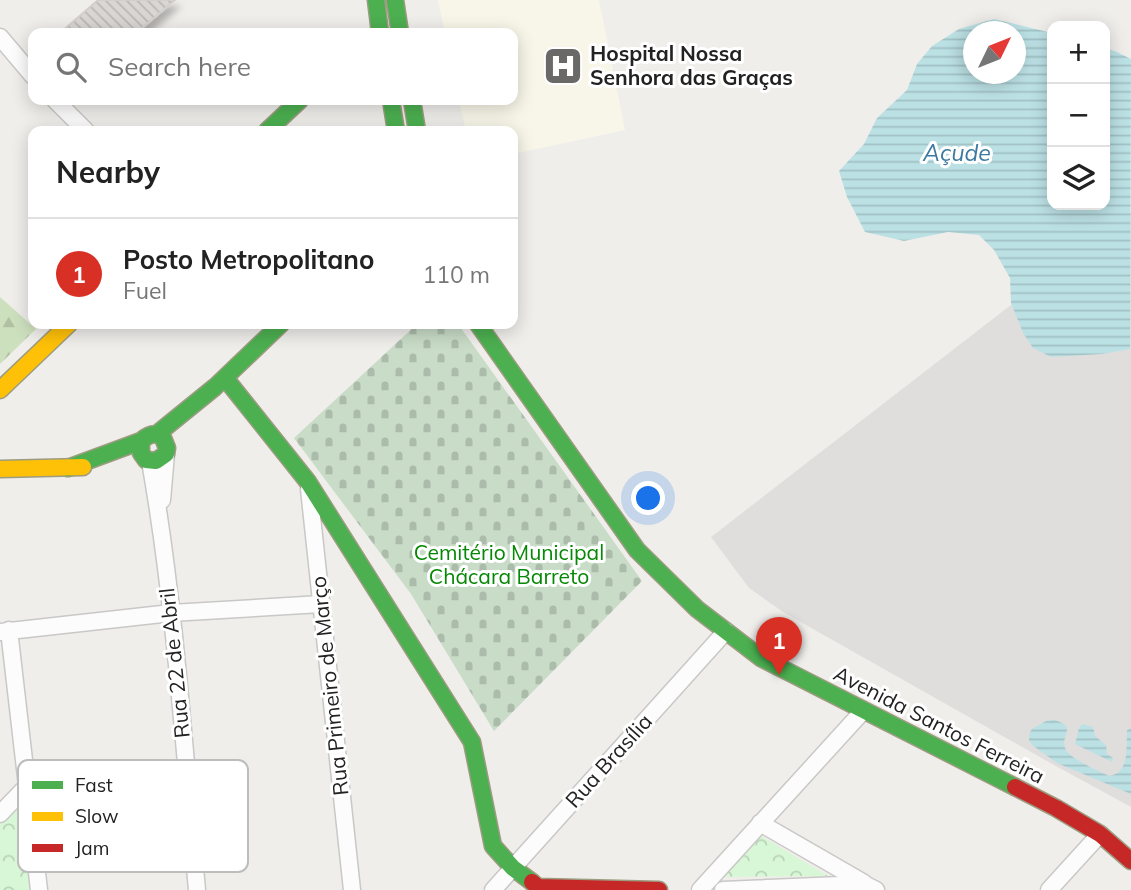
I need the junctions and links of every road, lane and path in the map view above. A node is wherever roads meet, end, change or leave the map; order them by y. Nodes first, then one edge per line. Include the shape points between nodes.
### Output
1 (376, 0) edge
2 (395, 0) edge
3 (376, 28) edge
4 (399, 28) edge
5 (0, 37) edge
6 (28, 70) edge
7 (60, 105) edge
8 (295, 105) edge
9 (392, 105) edge
10 (413, 105) edge
11 (81, 126) edge
12 (272, 126) edge
13 (395, 126) edge
14 (416, 126) edge
15 (64, 329) edge
16 (276, 329) edge
17 (484, 329) edge
18 (220, 382) junction
19 (0, 390) edge
20 (141, 441) junction
21 (163, 443) junction
22 (147, 460) junction
23 (68, 468) junction
24 (0, 469) edge
25 (308, 482) junction
26 (160, 520) junction
27 (321, 604) junction
28 (171, 613) junction
29 (4, 631) edge
30 (726, 631) junction
31 (863, 711) junction
32 (22, 760) edge
33 (185, 760) edge
34 (18, 795) edge
35 (0, 814) edge
36 (760, 823) junction
37 (1100, 834) junction
38 (1131, 862) edge
39 (513, 868) junction
40 (37, 872) edge
41 (195, 872) edge
42 (870, 887) edge
43 (39, 890) edge
44 (197, 890) edge
45 (352, 890) edge
46 (493, 890) edge
47 (659, 890) edge
48 (700, 890) edge
49 (723, 890) edge
50 (1049, 890) edge

1 - 3 street
2 - 4 street
5 - 6 street
7 - 11 street
8 - 12 street
9 - 13 street
10 - 14 street
15 - 19 street
16 - 18 street
17 - 30 street, Avenida Santos Ferreira via 637,550 697,610
18 - 21 street
18 - 25 street
20 - 21 street via 148,435
20 - 22 street via 139,449
20 - 23 street
21 - 22 street via 159,461
21 - 26 street, Rua 22 de Abril
22 - 23 street
22 - 26 street, Rua 22 de Abril
23 - 24 street
25 - 27 street, Rua Primeiro de Março
25 - 39 street via 472,741 493,846
26 - 28 street, Rua 22 de Abril
27 - 28 street
27 - 45 street, Rua Primeiro de Março
28 - 29 street
28 - 33 street, Rua 22 de Abril
29 - 32 street
30 - 31 street, Avenida Santos Ferreira via 761,658
30 - 39 street, Rua Brasília
31 - 36 street
31 - 37 street, Avenida Santos Ferreira
34 - 35 street
36 - 42 street
36 - 48 street
37 - 38 street, Avenida Santos Ferreira
37 - 50 street
39 - 46 street, Rua Brasília
39 - 47 street via 538,887
40 - 43 street
41 - 44 street, Rua 22 de Abril
42 - 49 street

